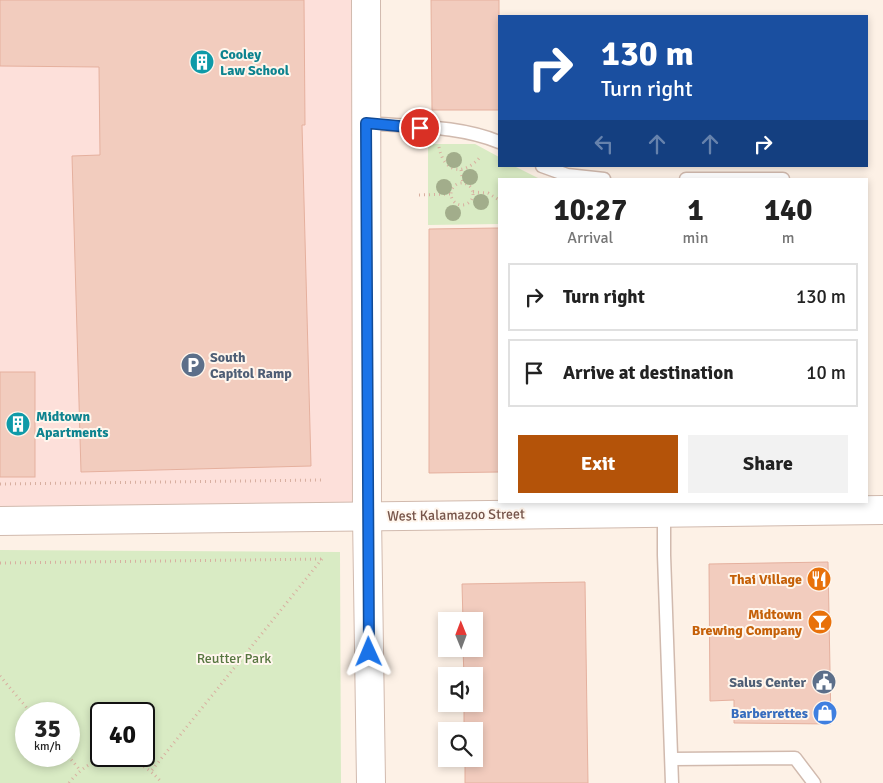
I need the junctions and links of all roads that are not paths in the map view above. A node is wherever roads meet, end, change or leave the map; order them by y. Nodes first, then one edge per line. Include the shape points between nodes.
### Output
1 (366, 0) edge
2 (366, 123) junction
3 (498, 142) edge
4 (545, 167) edge
5 (595, 178) edge
6 (883, 510) edge
7 (664, 513) junction
8 (367, 516) junction
9 (0, 521) edge
10 (672, 759) junction
11 (371, 783) edge
12 (672, 783) edge
13 (814, 783) edge

1 - 2 street
2 - 3 lane via 456,131
2 - 8 street
4 - 5 lane via 567,175
6 - 7 street, West Kalamazoo Street
7 - 8 street, West Kalamazoo Street
7 - 10 lane
8 - 9 street, West Kalamazoo Street
8 - 11 street
10 - 12 lane
10 - 13 lane via 795,758

